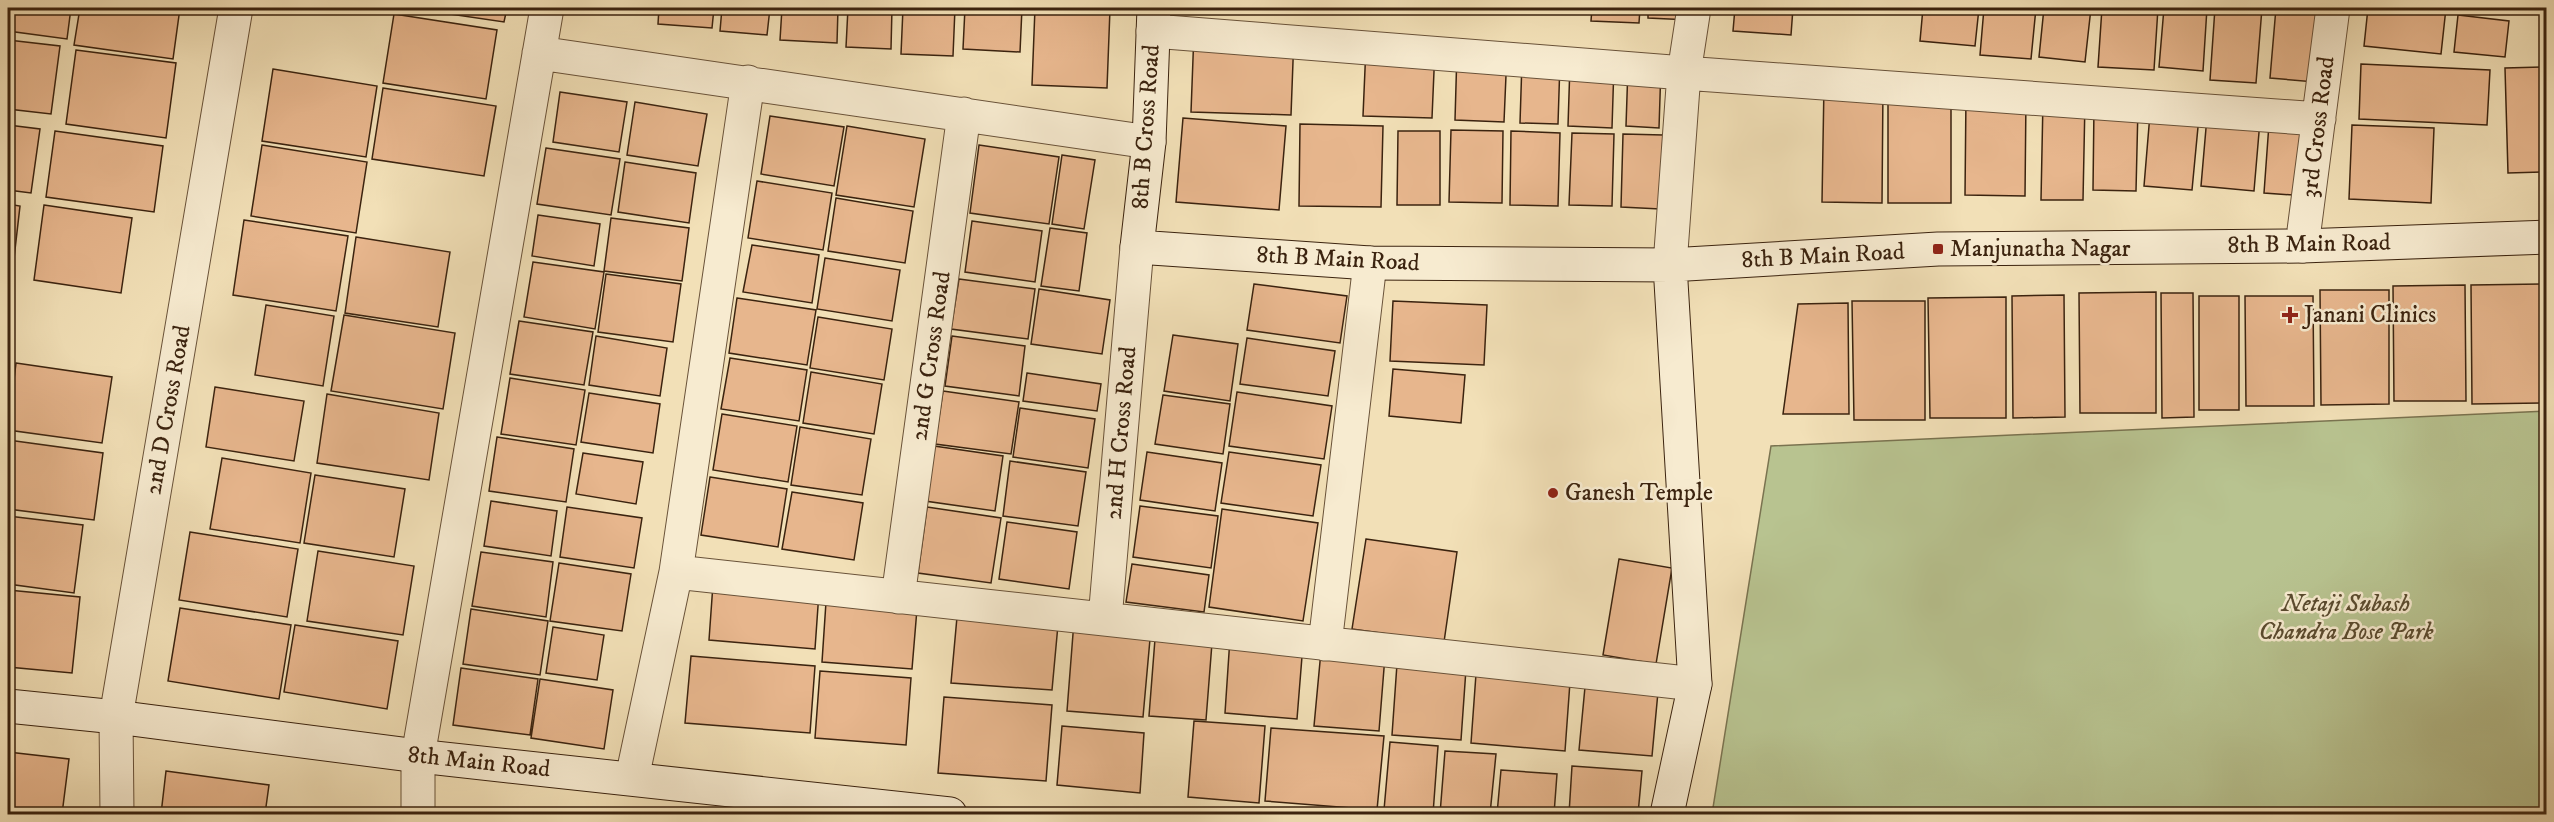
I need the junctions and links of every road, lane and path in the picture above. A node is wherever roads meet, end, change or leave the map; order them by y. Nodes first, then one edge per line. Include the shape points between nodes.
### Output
1 (236, 8) edge
2 (547, 8) edge
3 (1694, 8) edge
4 (2333, 8) edge
5 (1154, 19) edge
6 (539, 53) junction
7 (1684, 73) junction
8 (748, 82) junction
9 (964, 114) junction
10 (2319, 119) junction
11 (1149, 142) junction
12 (2547, 237) edge
13 (2302, 246) junction
14 (1137, 247) junction
15 (1370, 263) junction
16 (1670, 265) junction
17 (676, 572) junction
18 (898, 597) junction
19 (1105, 619) junction
20 (1325, 644) junction
21 (1695, 684) junction
22 (8, 706) edge
23 (116, 717) junction
24 (418, 756) junction
25 (632, 778) junction
26 (117, 814) edge
27 (418, 814) edge
28 (950, 814) edge
29 (1667, 814) edge

1 - 23 street, 2nd D Cross Road
2 - 6 street
3 - 7 street
4 - 10 street, 3rd Cross Road
5 - 7 street
5 - 11 street, 8th B Cross Road
6 - 8 street
6 - 24 street
7 - 10 street
7 - 16 street
8 - 9 street
8 - 17 street
9 - 11 street
9 - 18 street, 2nd G Cross Road
10 - 13 street, 3rd Cross Road
11 - 14 street, 8th B Cross Road
12 - 13 street, 8th B Main Road
13 - 16 street, 8th B Main Road via 1938,249
14 - 15 street, 8th B Main Road
14 - 19 street, 2nd H Cross Road
15 - 16 street, 8th B Main Road
15 - 20 street
16 - 21 street
17 - 18 street
17 - 25 street
18 - 19 street
19 - 20 street
20 - 21 street
21 - 29 street
22 - 23 street, 8th Main Road
23 - 24 street, 8th Main Road
23 - 26 street, 2nd D Cross Road
24 - 25 street, 8th Main Road
24 - 27 street
25 - 28 street, 8th Main Road

